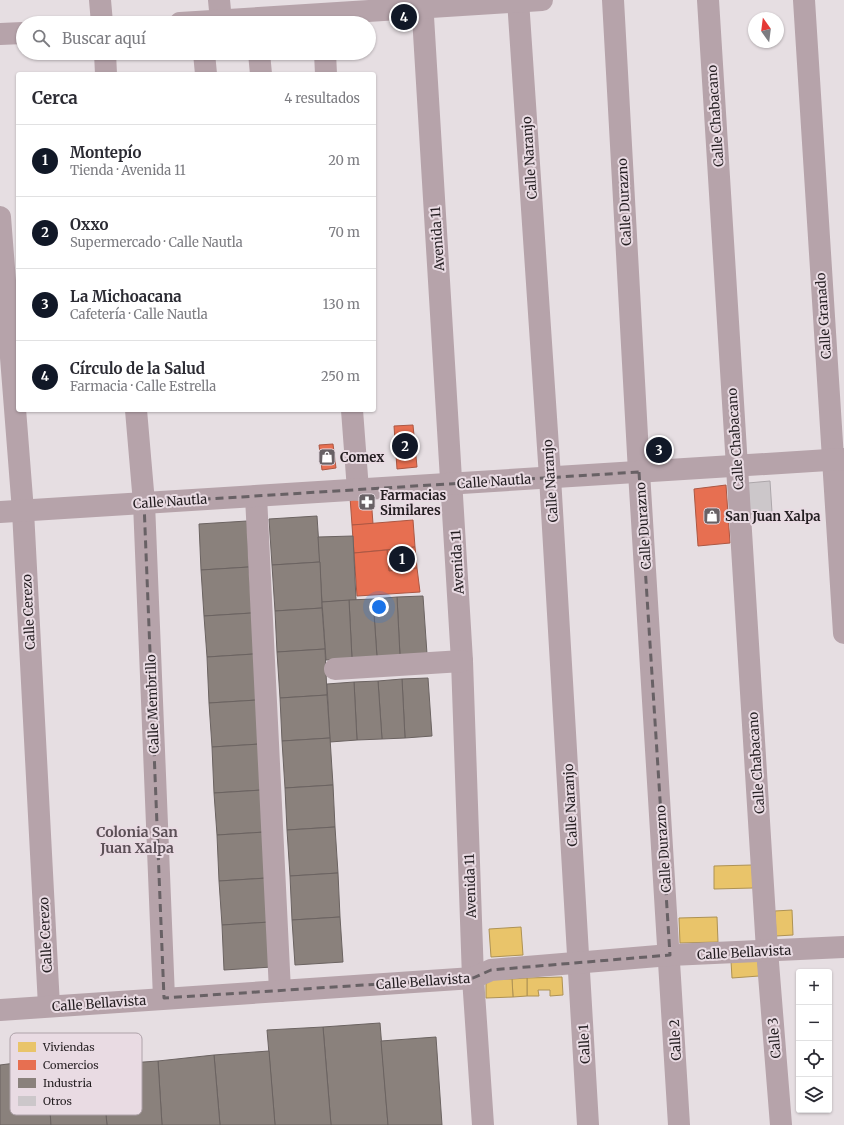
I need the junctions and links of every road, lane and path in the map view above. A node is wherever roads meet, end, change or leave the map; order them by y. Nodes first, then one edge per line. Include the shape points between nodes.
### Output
1 (100, 0) edge
2 (542, 0) edge
3 (613, 0) edge
4 (708, 0) edge
5 (804, 0) edge
6 (518, 1) edge
7 (422, 4) edge
8 (101, 16) edge
9 (342, 16) edge
10 (16, 33) edge
11 (0, 34) edge
12 (105, 60) edge
13 (205, 60) edge
14 (259, 60) edge
15 (325, 60) edge
16 (106, 72) edge
17 (206, 72) edge
18 (260, 72) edge
19 (326, 72) edge
20 (0, 217) edge
21 (136, 412) edge
22 (352, 412) edge
23 (838, 459) edge
24 (737, 466) junction
25 (639, 472) junction
26 (550, 478) junction
27 (452, 484) junction
28 (358, 490) junction
29 (256, 496) junction
30 (144, 503) junction
31 (23, 511) junction
32 (0, 512) edge
33 (844, 633) edge
34 (462, 661) junction
35 (335, 669) dead end
36 (844, 947) edge
37 (767, 950) junction
38 (670, 955) junction
39 (579, 963) junction
40 (473, 978) junction
41 (280, 991) junction
42 (164, 998) junction
43 (49, 1006) junction
44 (0, 1010) edge
45 (483, 1125) edge
46 (588, 1125) edge
47 (680, 1125) edge
48 (781, 1125) edge

1 - 8 street
2 - 6 street
3 - 25 street, Calle Durazno
4 - 24 street, Calle Chabacano
5 - 23 street, Calle Granado
6 - 7 street
6 - 26 street, Calle Naranjo
7 - 9 street
7 - 27 street, Avenida 11
10 - 11 street
12 - 16 street
13 - 17 street
14 - 18 street
15 - 19 street
20 - 31 street, Calle Cerezo
21 - 30 street, Calle Membrillo
22 - 28 street
23 - 24 street, Calle Nautla
23 - 33 street, Calle Granado
24 - 25 street, Calle Nautla
24 - 37 street, Calle Chabacano
25 - 26 street, Calle Nautla
25 - 38 street, Calle Durazno
26 - 27 street, Calle Nautla
26 - 39 street, Calle Naranjo
27 - 28 street, Calle Nautla
27 - 34 street, Avenida 11
28 - 29 street, Calle Nautla
29 - 30 street, Calle Nautla
29 - 41 street
30 - 31 street, Calle Nautla
30 - 42 street, Calle Membrillo
31 - 32 street, Calle Nautla
31 - 43 street, Calle Cerezo
34 - 35 street
34 - 40 street, Avenida 11
36 - 37 street, Calle Bellavista
37 - 38 street, Calle Bellavista
37 - 48 street, Calle 3
38 - 39 street, Calle Bellavista
38 - 47 street, Calle 2
39 - 40 street, Calle Bellavista via 491,970
39 - 46 street, Calle 1
40 - 41 street, Calle Bellavista
40 - 45 street, Avenida 11
41 - 42 street, Calle Bellavista
42 - 43 street, Calle Bellavista
43 - 44 street, Calle Bellavista

